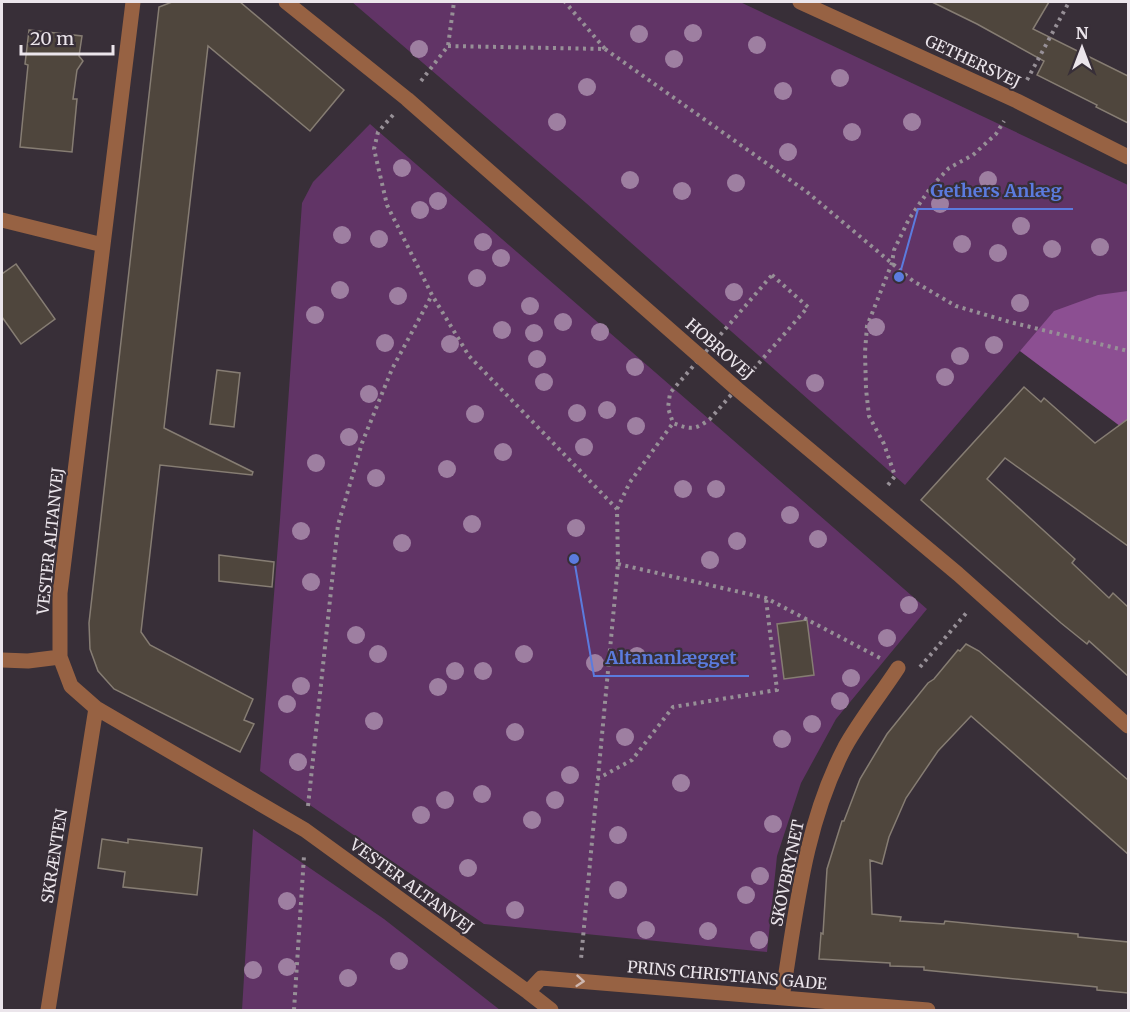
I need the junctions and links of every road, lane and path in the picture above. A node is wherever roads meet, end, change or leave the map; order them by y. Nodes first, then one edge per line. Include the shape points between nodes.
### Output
1 (133, 2) edge
2 (286, 2) edge
3 (454, 2) edge
4 (565, 2) edge
5 (800, 2) edge
6 (1069, 2) edge
7 (448, 46) junction
8 (605, 49) junction
9 (407, 99) junction
10 (1017, 101) junction
11 (1128, 157) edge
12 (2, 220) edge
13 (103, 244) junction
14 (892, 263) junction
15 (432, 295) junction
16 (1128, 351) edge
17 (702, 356) junction
18 (673, 388) dead end
19 (737, 388) junction
20 (711, 419) dead end
21 (673, 423) junction
22 (875, 504) junction
23 (617, 509) junction
24 (618, 564) junction
25 (766, 598) junction
26 (952, 630) dead end
27 (60, 657) junction
28 (2, 660) edge
29 (898, 668) junction
30 (96, 708) junction
31 (1128, 726) edge
32 (597, 779) junction
33 (308, 805) dead end
34 (305, 830) junction
35 (580, 981) junction
36 (528, 992) junction
37 (782, 998) junction
38 (48, 1011) edge
39 (294, 1011) edge
40 (551, 1011) edge
41 (928, 1011) edge

1 - 13 street, VESTER ALTANVEJ
2 - 9 street, HOBROVEJ
3 - 7 path
4 - 8 path
5 - 10 street, GETHERSVEJ
6 - 10 path
7 - 8 path
7 - 9 path
8 - 14 path via 807,192
9 - 15 path via 378,132 374,149 387,206
9 - 17 street, HOBROVEJ
10 - 11 street, GETHERSVEJ
10 - 14 path via 996,134 973,155 949,168 931,187 909,219
12 - 13 street
13 - 27 street, VESTER ALTANVEJ via 60,593
14 - 16 path via 956,306
14 - 22 path via 867,326 865,352 869,416 895,476
15 - 23 path via 469,356
15 - 33 path via 392,369 362,443 338,525
17 - 19 street, HOBROVEJ
17 - 19 path via 772,275 808,307
18 - 21 path via 668,399
19 - 22 street, HOBROVEJ
20 - 21 path via 698,428
21 - 23 path via 630,482
22 - 31 street, HOBROVEJ
23 - 24 path
24 - 25 path
24 - 32 path
25 - 29 path
25 - 32 path via 777,690 673,707 632,760
26 - 29 path via 917,670
27 - 28 street
27 - 30 street, VESTER ALTANVEJ via 71,686
29 - 37 street, SKOVBRYNET via 846,747 821,801 806,853
30 - 34 street, VESTER ALTANVEJ
30 - 38 street, SKRÆNTEN
32 - 35 path
34 - 36 street, VESTER ALTANVEJ
34 - 39 path
35 - 36 street, PRINS CHRISTIANS GADE via 542,978
35 -> 37 street, PRINS CHRISTIANS GADE
36 - 40 street, VESTER ALTANVEJ
37 - 41 street, PRINS CHRISTIANS GADE

